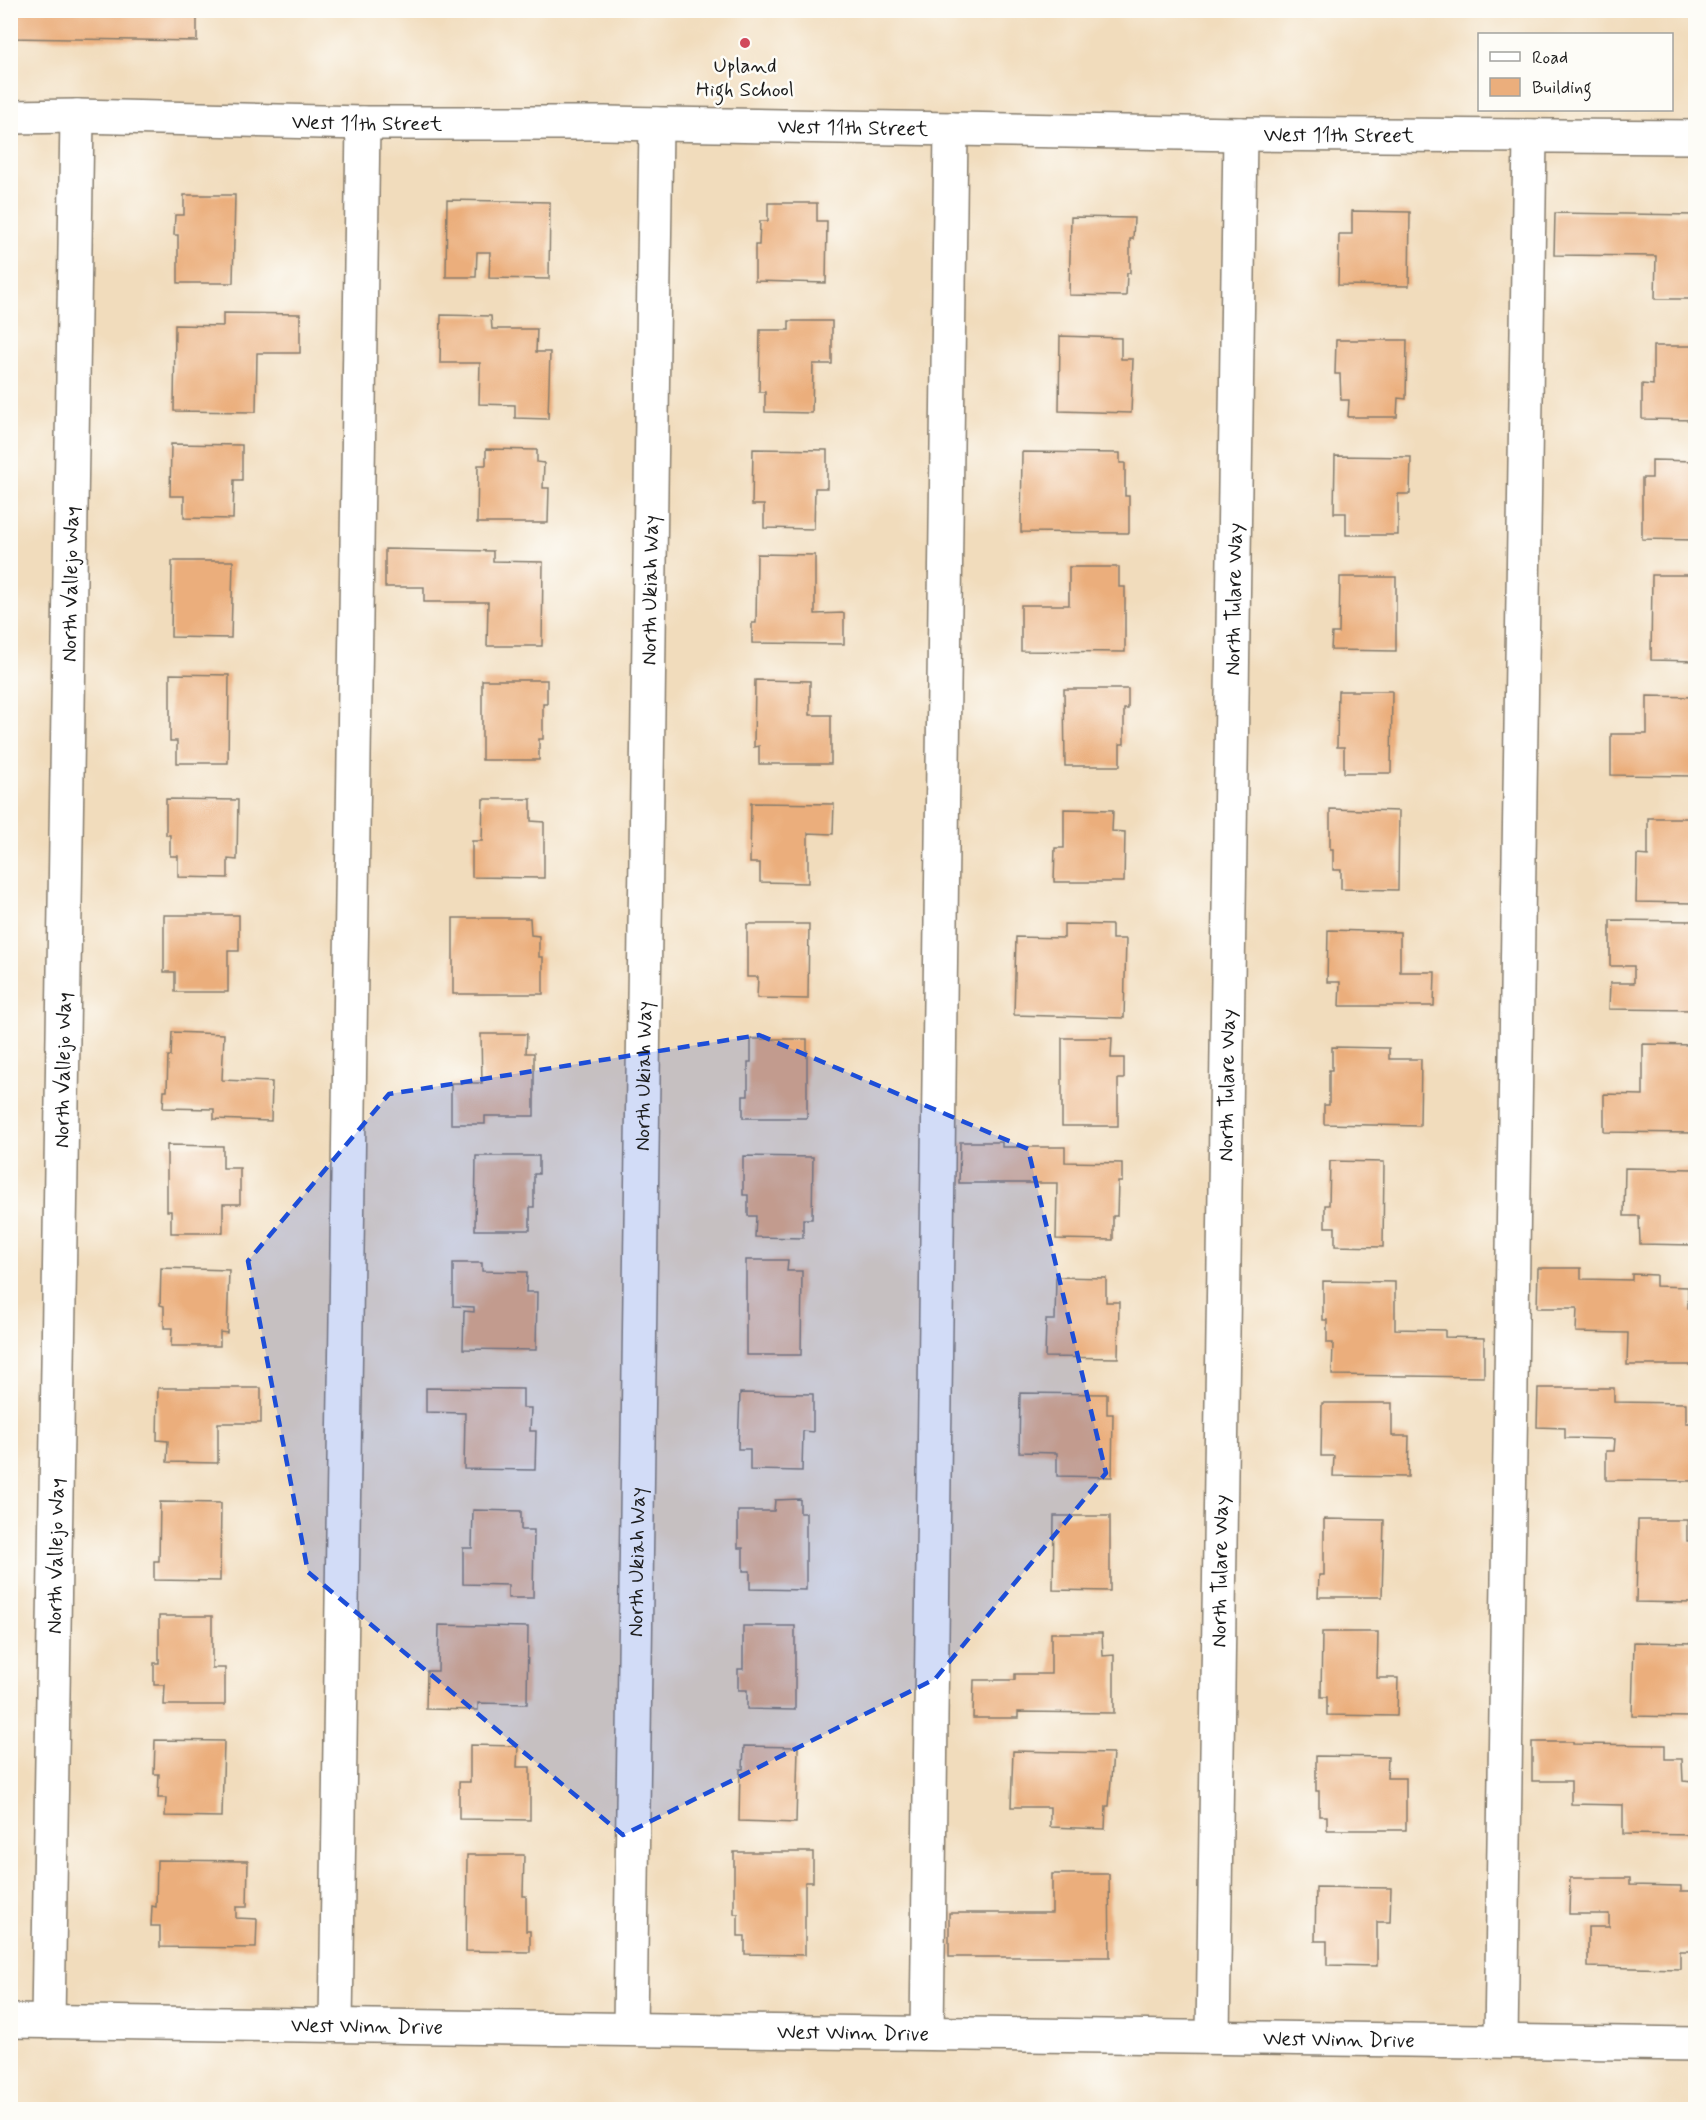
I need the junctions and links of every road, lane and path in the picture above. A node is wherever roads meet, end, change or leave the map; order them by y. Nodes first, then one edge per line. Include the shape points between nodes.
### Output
1 (77, 116) junction
2 (10, 117) edge
3 (363, 123) junction
4 (656, 124) junction
5 (951, 129) junction
6 (1240, 134) junction
7 (1530, 136) junction
8 (1695, 137) edge
9 (10, 2021) edge
10 (48, 2022) junction
11 (336, 2025) junction
12 (630, 2028) junction
13 (927, 2033) junction
14 (1213, 2036) junction
15 (1500, 2040) junction
16 (1695, 2044) edge

1 - 2 street, West 11th Street
1 - 3 street, West 11th Street
1 - 10 street, North Vallejo Way
3 - 4 street, West 11th Street
3 - 11 street
4 - 5 street, West 11th Street
4 - 12 street, North Ukiah Way
5 - 6 street, West 11th Street
5 - 13 street
6 - 7 street, West 11th Street
6 - 14 street, North Tulare Way
7 - 8 street, West 11th Street
7 - 15 street
9 - 10 street, West Winn Drive
10 - 11 street, West Winn Drive
11 - 12 street, West Winn Drive
12 - 13 street, West Winn Drive
13 - 14 street, West Winn Drive
14 - 15 street, West Winn Drive
15 - 16 street, West Winn Drive

